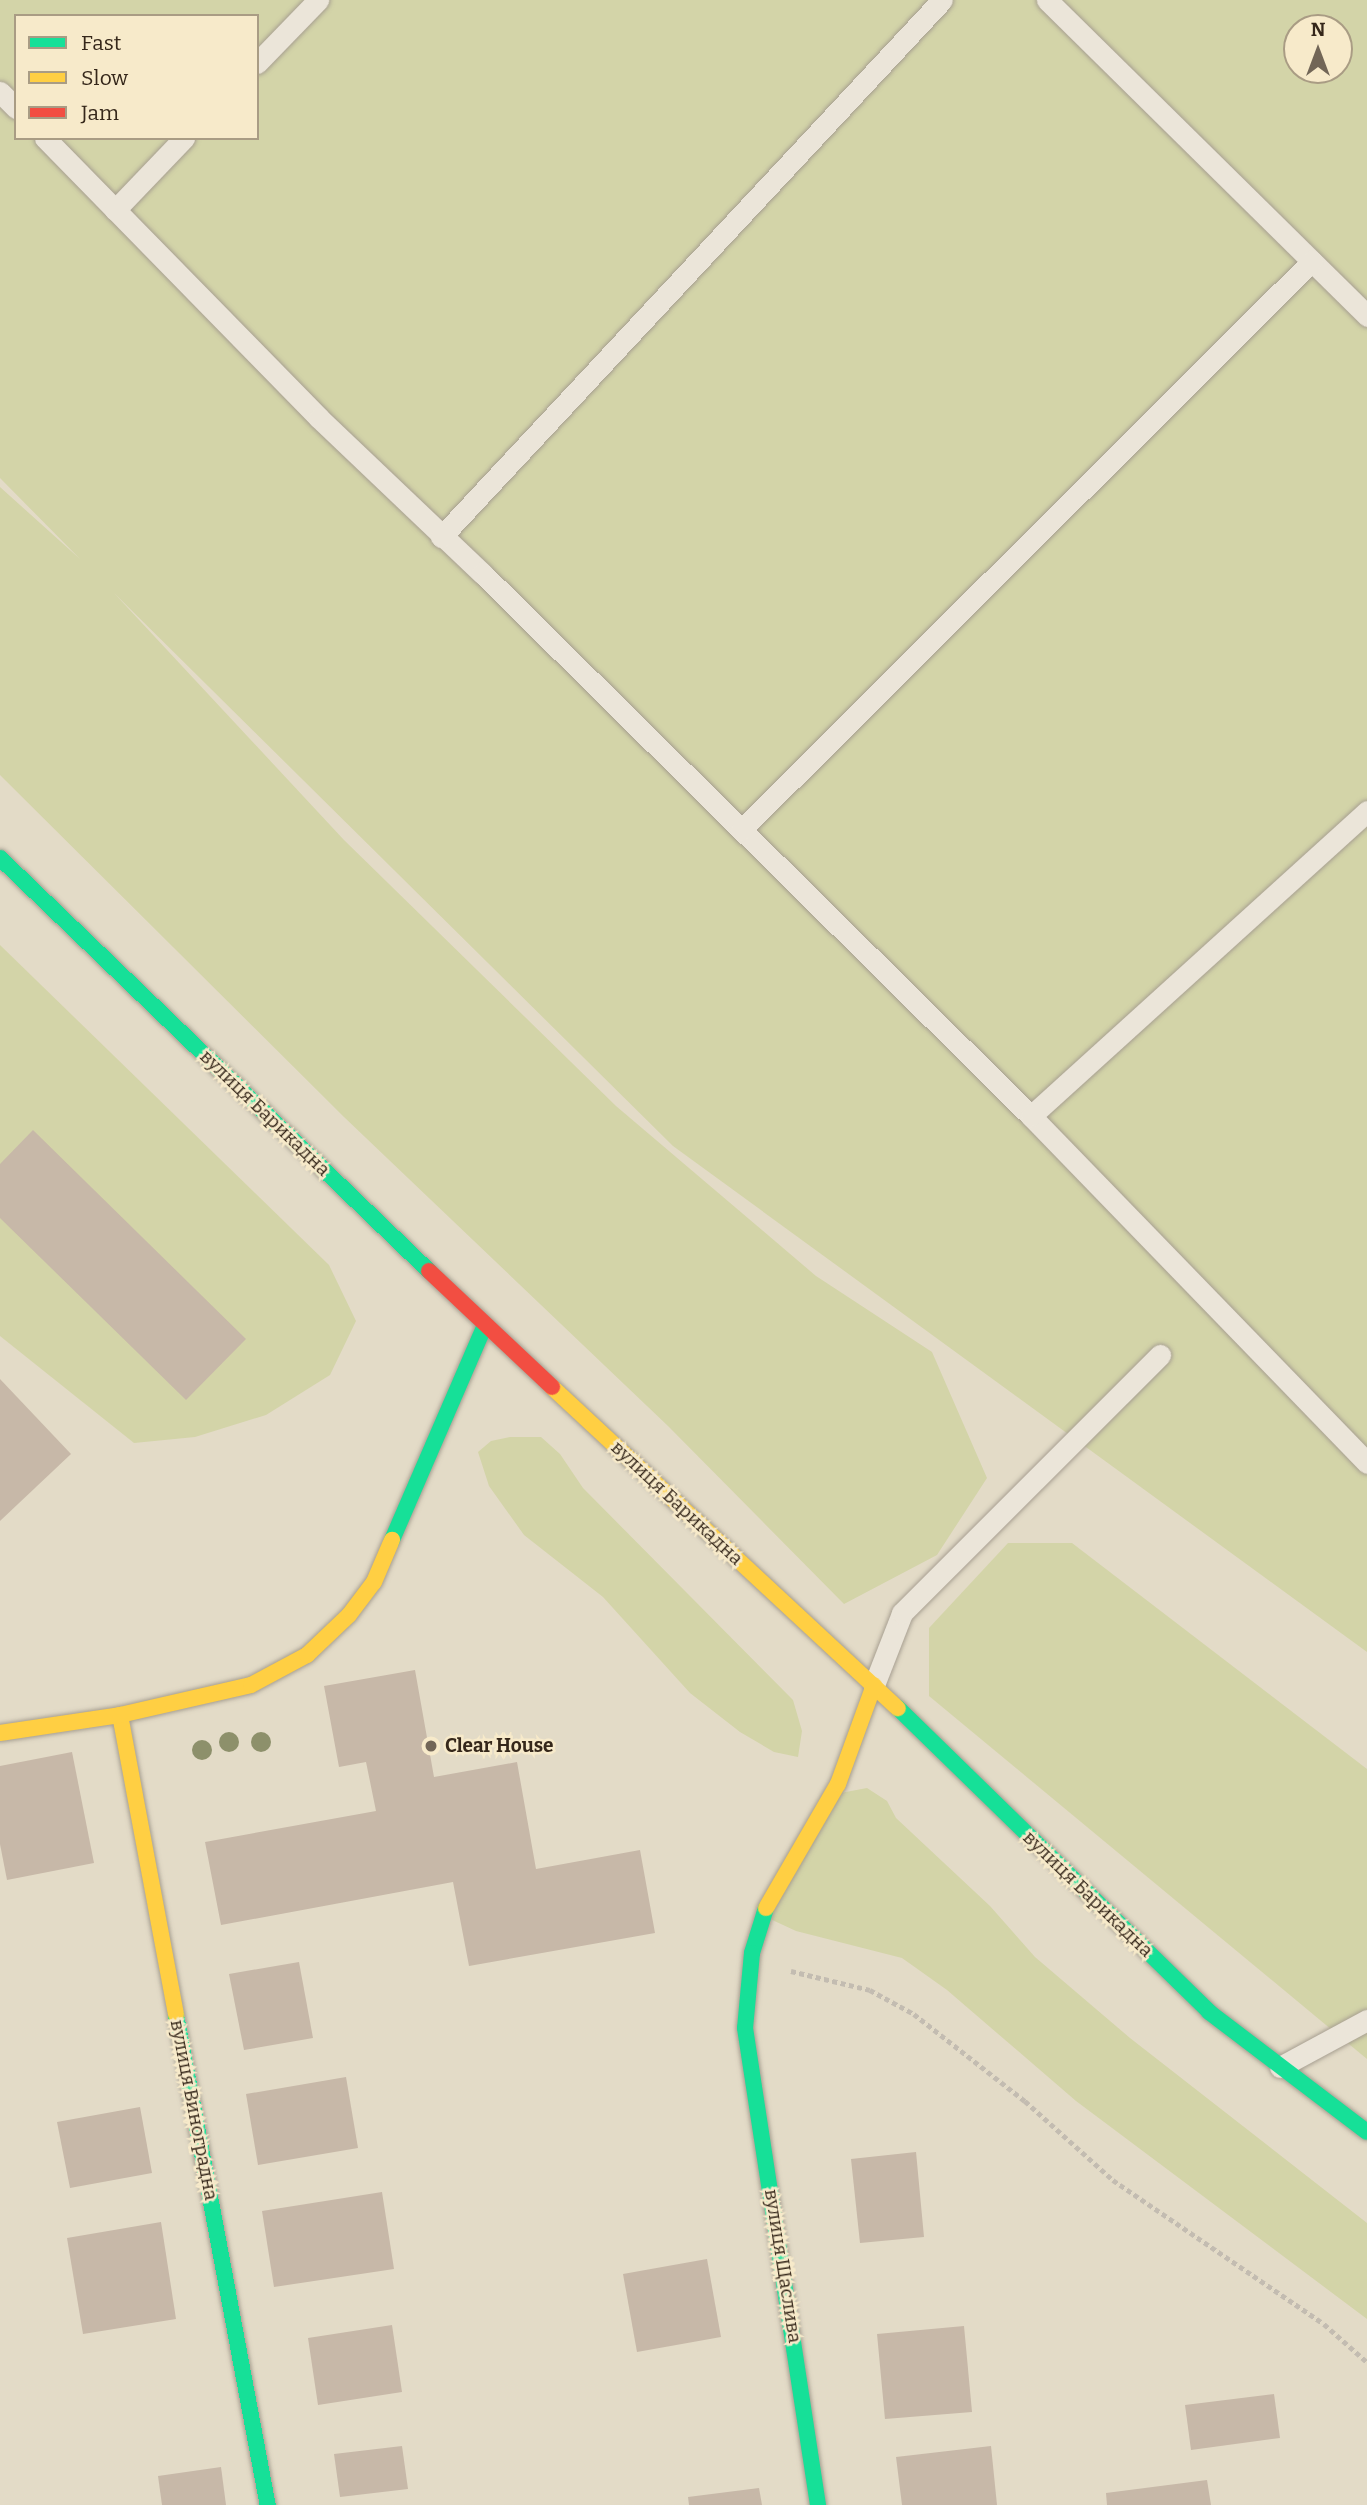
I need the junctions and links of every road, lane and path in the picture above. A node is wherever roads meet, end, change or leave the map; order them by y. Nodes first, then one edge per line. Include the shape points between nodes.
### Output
1 (318, 0) edge
2 (942, 0) edge
3 (1047, 0) edge
4 (259, 61) edge
5 (0, 92) edge
6 (14, 106) edge
7 (47, 140) edge
8 (182, 140) edge
9 (115, 210) junction
10 (1312, 261) junction
11 (1367, 316) edge
12 (441, 537) junction
13 (1367, 811) edge
14 (741, 830) junction
15 (0, 858) edge
16 (1031, 1116) junction
17 (485, 1325) junction
18 (1160, 1355) dead end
19 (1364, 1456) edge
20 (874, 1685) junction
21 (120, 1715) junction
22 (0, 1733) edge
23 (752, 1953) junction
24 (1367, 2020) edge
25 (1280, 2067) junction
26 (1367, 2132) edge
27 (1367, 2362) edge
28 (268, 2505) edge
29 (818, 2505) edge

1 - 4 lane
2 - 12 lane
3 - 10 lane
5 - 6 lane
7 - 9 lane
8 - 9 lane
9 - 12 lane
10 - 11 lane
10 - 14 lane
12 - 14 lane
13 - 16 lane
14 - 16 lane
15 - 17 street, вулиця Барикадна
16 - 19 lane
17 - 20 street, вулиця Барикадна
17 - 21 street via 374,1583 349,1615 307,1656 251,1685
18 - 20 lane via 902,1613
20 - 23 street, вулиця Щаслива via 838,1784 769,1899
20 - 25 street, вулиця Барикадна via 1209,2012
21 - 22 street
21 - 28 street, вулиця Виноградна
23 - 27 path via 790,1970 870,1990 914,2014 1025,2101 1113,2180 1324,2324
23 - 29 street, вулиця Щаслива via 745,2028
24 - 25 lane
25 - 26 street, вулиця Барикадна

